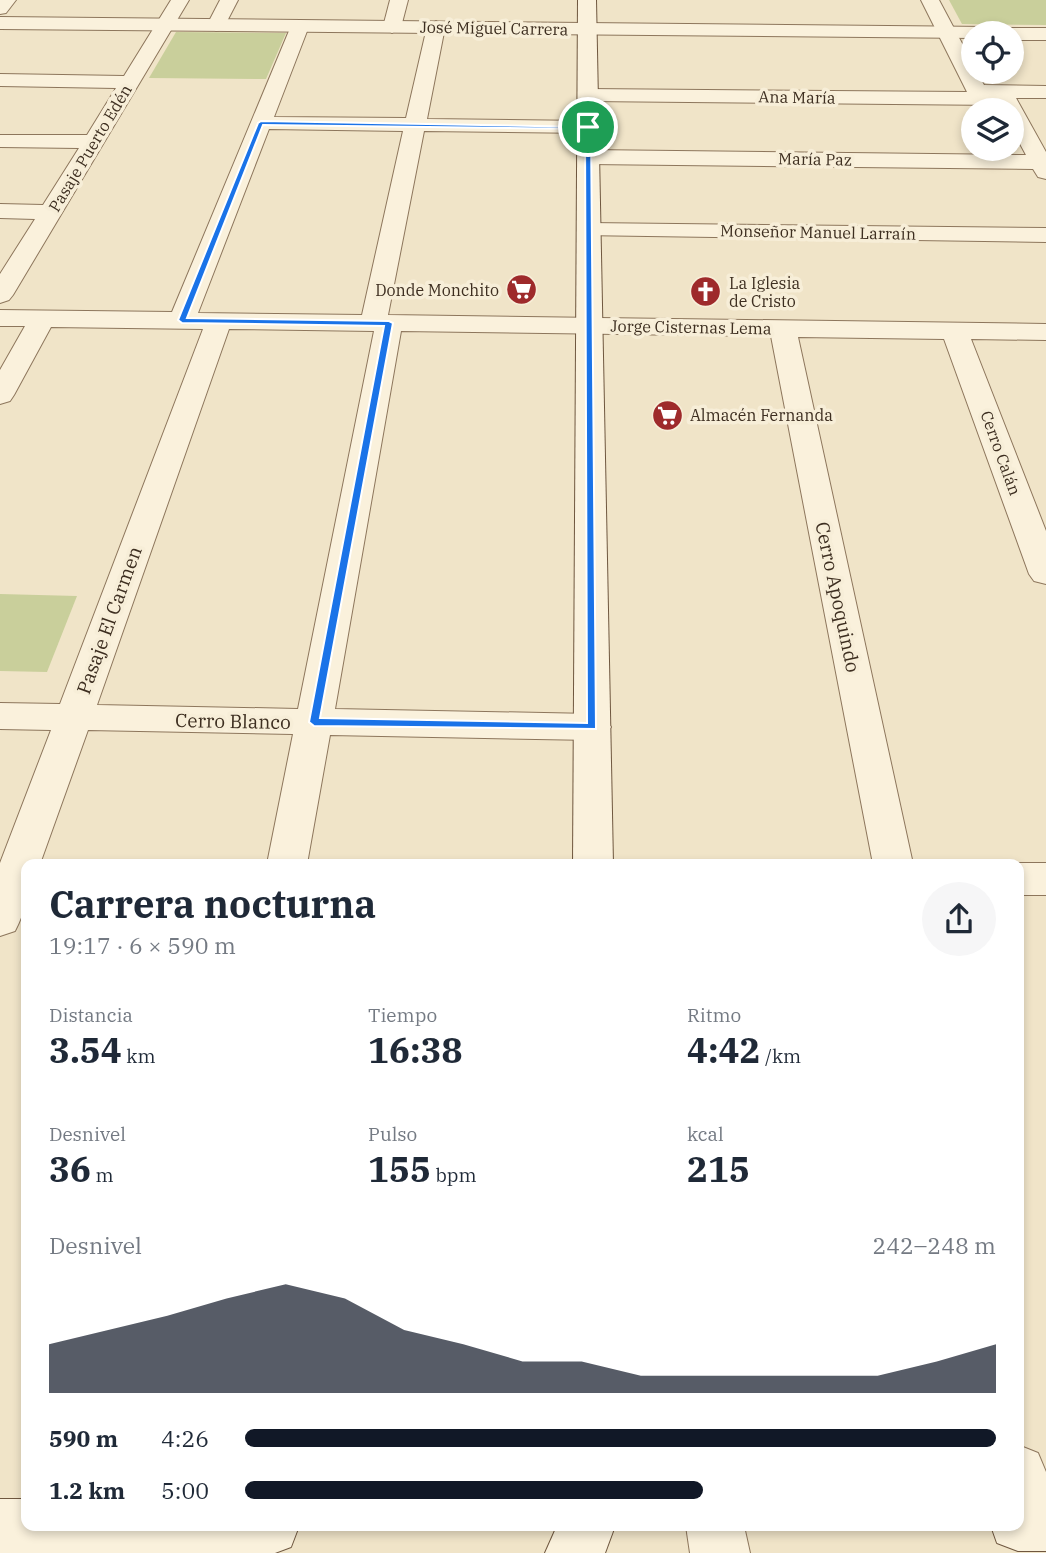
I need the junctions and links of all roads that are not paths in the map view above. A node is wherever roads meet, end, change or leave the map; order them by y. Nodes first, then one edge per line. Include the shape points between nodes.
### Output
1 (8, 0) edge
2 (180, 0) edge
3 (229, 0) edge
4 (399, 0) edge
5 (930, 0) edge
6 (0, 9) edge
7 (588, 14) edge
8 (0, 23) edge
9 (165, 25) junction
10 (216, 25) junction
11 (300, 26) junction
12 (392, 27) junction
13 (436, 27) junction
14 (946, 33) junction
15 (961, 33) edge
16 (1024, 33) edge
17 (1046, 34) edge
18 (0, 80) edge
19 (131, 82) junction
20 (1046, 92) edge
21 (588, 95) junction
22 (979, 95) junction
23 (1004, 95) junction
24 (261, 123) junction
25 (415, 125) junction
26 (588, 127) junction
27 (0, 141) edge
28 (94, 142) junction
29 (589, 157) junction
30 (1043, 167) edge
31 (0, 211) edge
32 (51, 212) junction
33 (589, 230) junction
34 (1046, 235) edge
35 (0, 295) edge
36 (0, 318) edge
37 (42, 318) junction
38 (182, 320) junction
39 (219, 321) junction
40 (381, 323) junction
41 (590, 326) junction
42 (783, 329) junction
43 (955, 331) junction
44 (1046, 332) edge
45 (0, 395) edge
46 (1046, 575) edge
47 (0, 716) edge
48 (74, 718) junction
49 (314, 722) junction
50 (592, 727) junction
51 (22, 859) edge
52 (288, 859) edge
53 (593, 859) edge
54 (892, 859) edge
55 (21, 862) edge
56 (1024, 879) edge
57 (1046, 879) edge
58 (0, 919) edge
59 (0, 1528) edge
60 (21, 1528) edge
61 (584, 1531) edge
62 (716, 1531) edge
63 (575, 1553) edge
64 (720, 1553) edge

1 - 6 street
2 - 9 street, Pasaje Puerto Edén
3 - 10 street
4 - 12 street
5 - 14 street
7 - 13 street, José Miguel Carrera
7 - 14 street, José Miguel Carrera
7 - 21 street
8 - 9 street, José Miguel Carrera
9 - 10 street, José Miguel Carrera
9 - 19 street, Pasaje Puerto Edén
10 - 11 street, José Miguel Carrera
11 - 12 street, José Miguel Carrera
11 - 24 street
12 - 13 street, José Miguel Carrera
13 - 25 street
14 - 15 street, José Miguel Carrera
14 - 22 street
16 - 17 street
18 - 19 street
19 - 28 street, Pasaje Puerto Edén
20 - 23 street, Ana María
21 - 22 street, Ana María
21 - 26 street
22 - 23 street, Ana María
23 - 30 street
24 - 25 street
24 - 38 street
25 - 26 street
25 - 40 street
26 - 29 street
27 - 28 street
28 - 32 street, Pasaje Puerto Edén
29 - 30 street, María Paz
29 - 33 street
31 - 32 street
32 - 35 street, Pasaje Puerto Edén
33 - 34 street, Monseñor Manuel Larraín
33 - 41 street
36 - 37 street, Jorge Cisternas Lema
37 - 38 street, Jorge Cisternas Lema
37 - 45 street
38 - 39 street, Jorge Cisternas Lema
39 - 40 street, Jorge Cisternas Lema
39 - 48 street, Pasaje El Carmen
40 - 41 street, Jorge Cisternas Lema
40 - 49 street
41 - 42 street, Jorge Cisternas Lema
41 - 50 street
42 - 43 street, Jorge Cisternas Lema
42 - 54 street, Cerro Apoquindo
43 - 44 street, Jorge Cisternas Lema
43 - 46 street, Cerro Calán
47 - 48 street, Cerro Blanco
48 - 49 street, Cerro Blanco
48 - 51 street, Pasaje El Carmen
49 - 50 street, Cerro Blanco
49 - 52 street
50 - 53 street
55 - 58 street, Pasaje El Carmen
56 - 57 street
59 - 60 street
61 - 63 street
62 - 64 street

